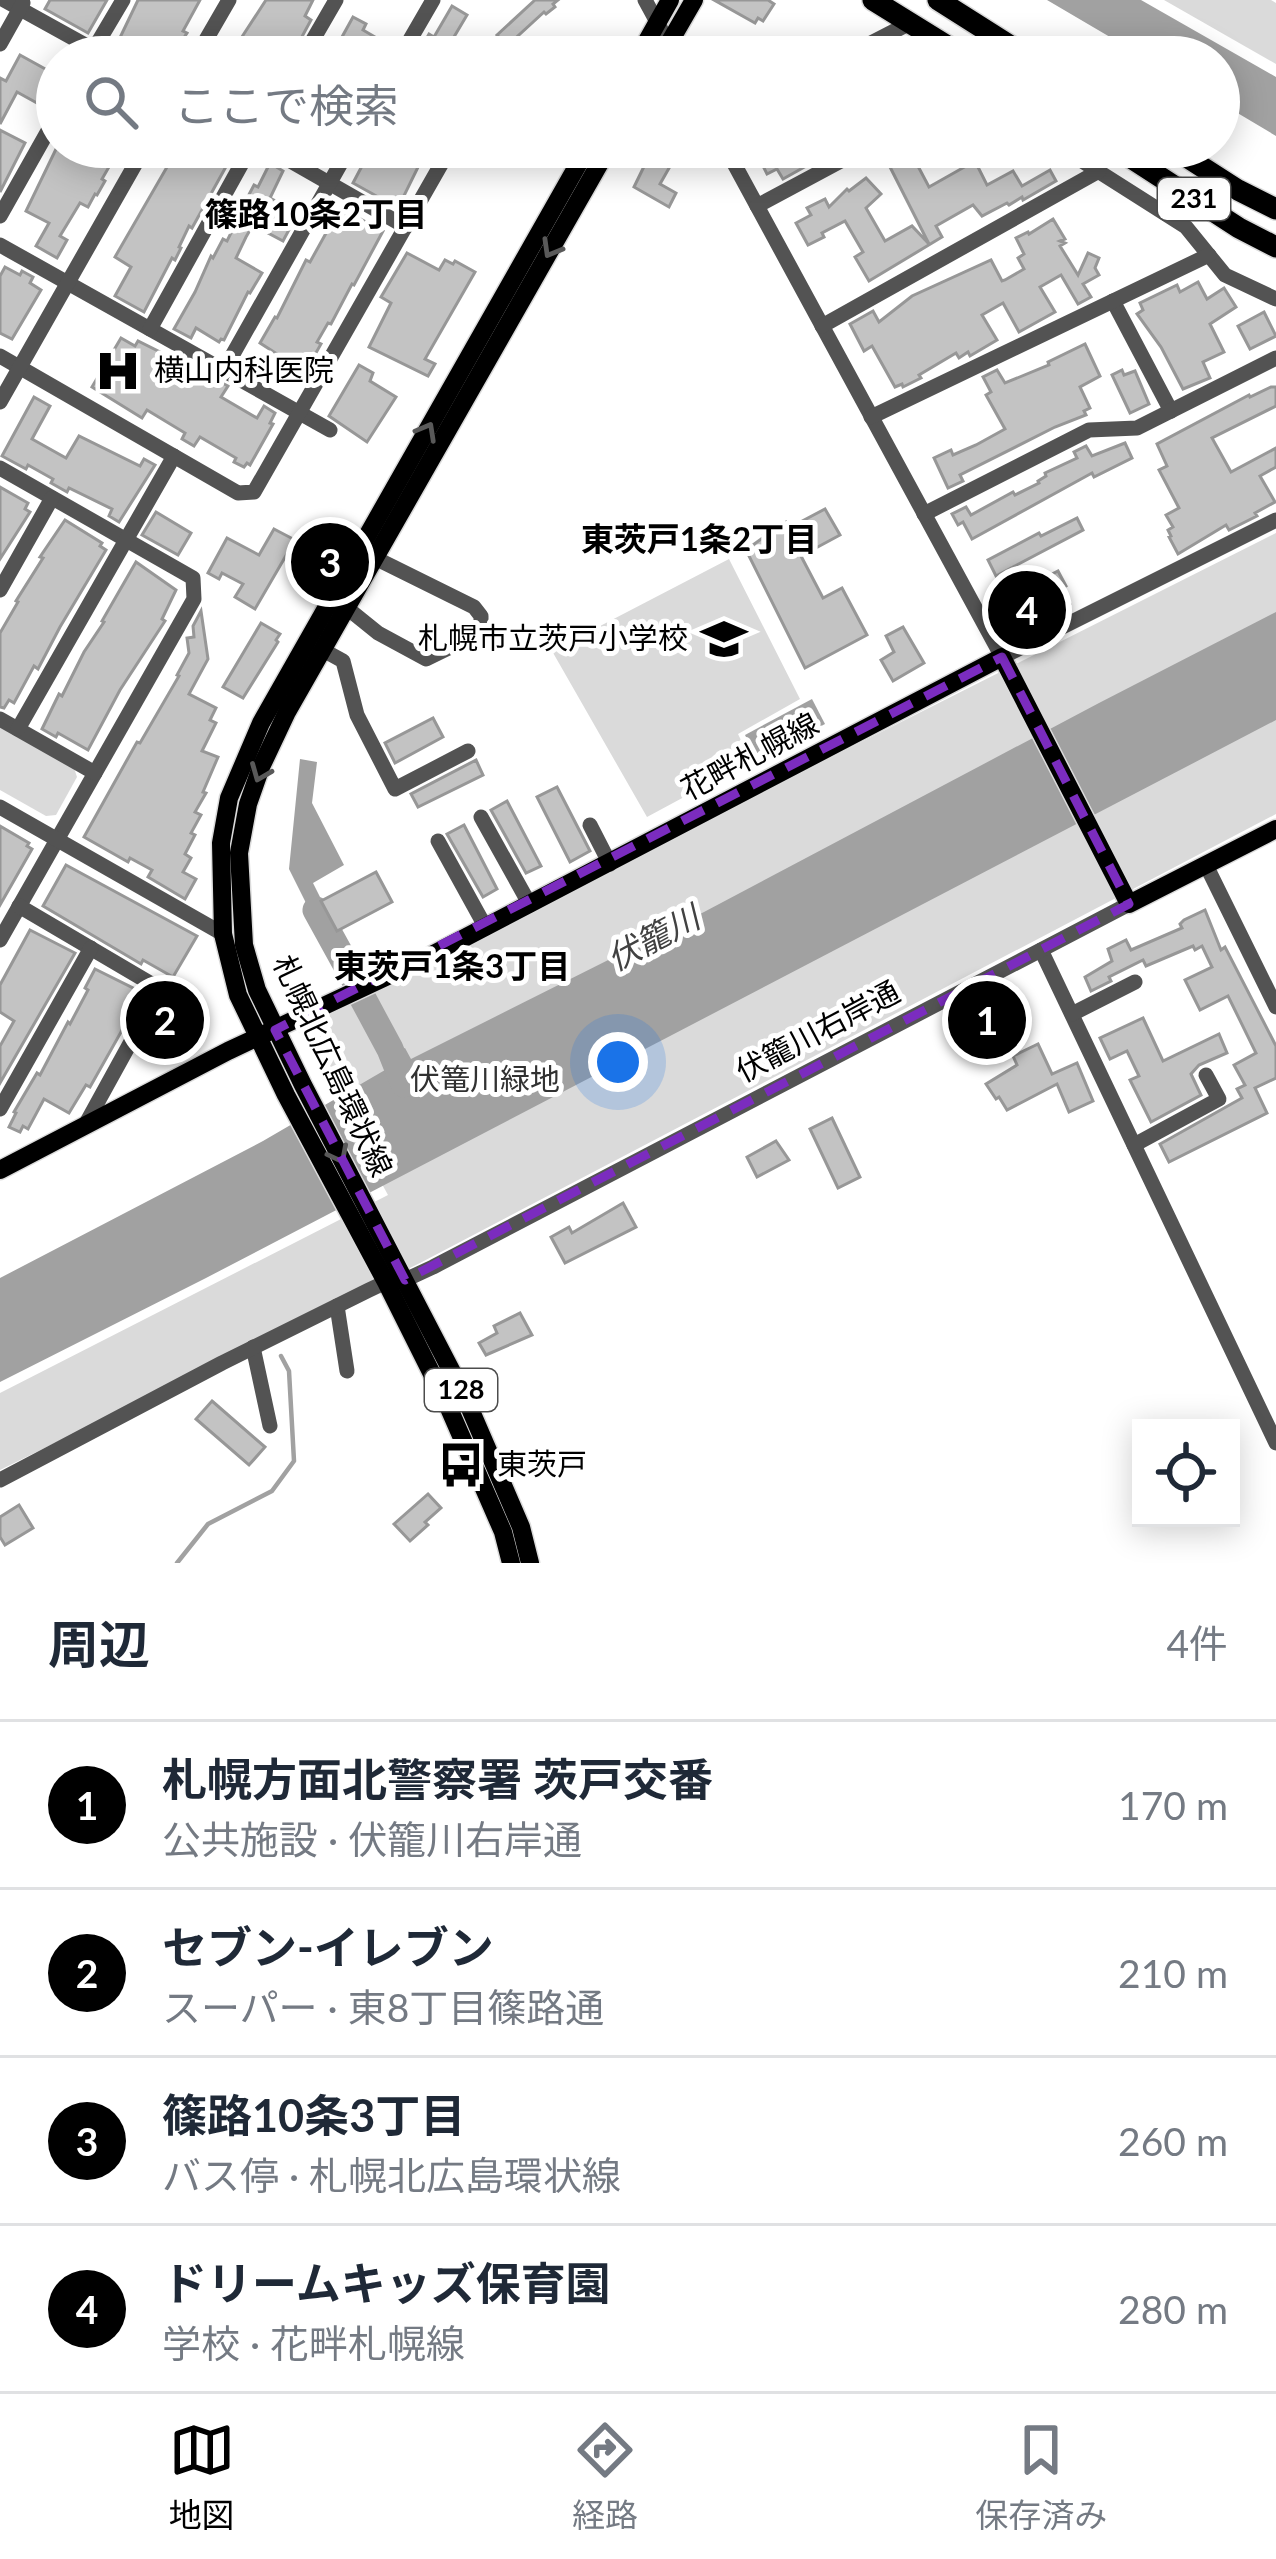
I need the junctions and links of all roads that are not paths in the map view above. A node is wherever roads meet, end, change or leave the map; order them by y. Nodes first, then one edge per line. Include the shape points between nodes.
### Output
1 (123, 0) edge
2 (229, 0) edge
3 (336, 0) edge
4 (434, 0) edge
5 (645, 0) edge
6 (670, 0) edge
7 (694, 0) edge
8 (873, 0) edge
9 (938, 0) edge
10 (16, 3) edge
11 (658, 22) junction
12 (910, 23) junction
13 (68, 36) edge
14 (106, 36) edge
15 (208, 36) edge
16 (315, 36) edge
17 (413, 36) edge
18 (650, 36) edge
19 (663, 36) edge
20 (677, 36) edge
21 (885, 36) edge
22 (931, 36) edge
23 (995, 36) edge
24 (0, 44) edge
25 (36, 152) edge
26 (133, 168) edge
27 (239, 168) edge
28 (303, 168) edge
29 (338, 168) edge
30 (439, 168) edge
31 (575, 168) edge
32 (597, 168) edge
33 (736, 168) edge
34 (828, 168) edge
35 (1094, 168) edge
36 (1146, 168) edge
37 (1204, 168) edge
38 (1099, 171) junction
39 (330, 183) junction
40 (757, 206) junction
41 (1276, 209) edge
42 (0, 216) edge
43 (406, 226) junction
44 (0, 245) edge
45 (1276, 247) edge
46 (1209, 255) junction
47 (68, 283) junction
48 (1276, 299) edge
49 (1113, 301) junction
50 (822, 326) junction
51 (150, 329) junction
52 (0, 356) edge
53 (1276, 358) edge
54 (20, 368) junction
55 (224, 370) junction
56 (0, 402) edge
57 (1171, 411) junction
58 (300, 413) junction
59 (872, 417) junction
60 (330, 430) dead end
61 (174, 456) junction
62 (0, 469) edge
63 (52, 498) junction
64 (924, 514) junction
65 (1276, 520) edge
66 (126, 540) junction
67 (375, 557) junction
68 (0, 590) edge
69 (346, 608) junction
70 (322, 650) junction
71 (1002, 657) junction
72 (0, 719) edge
73 (18, 729) junction
74 (468, 751) dead end
75 (95, 773) junction
76 (0, 807) edge
77 (481, 817) dead end
78 (590, 825) dead end
79 (1276, 829) edge
80 (57, 839) junction
81 (438, 841) dead end
82 (610, 864) junction
83 (1206, 865) junction
84 (1130, 904) junction
85 (530, 905) junction
86 (20, 906) junction
87 (486, 928) junction
88 (223, 934) junction
89 (0, 940) edge
90 (91, 948) junction
91 (1041, 950) junction
92 (1136, 982) dead end
93 (1276, 1007) edge
94 (1072, 1014) junction
95 (266, 1034) junction
96 (1206, 1075) dead end
97 (0, 1109) edge
98 (84, 1127) junction
99 (1134, 1145) junction
100 (4, 1162) edge
101 (395, 1281) junction
102 (337, 1306) junction
103 (253, 1347) junction
104 (347, 1371) dead end
105 (270, 1426) dead end
106 (1276, 1443) edge
107 (0, 1480) edge
108 (511, 1563) edge
109 (530, 1563) edge

1 - 14 street
2 - 15 street
3 - 16 street
4 - 17 street
5 - 11 street
6 - 11 main road
7 - 20 main road
8 - 12 highway
9 - 23 highway
10 - 13 street
10 - 24 street
11 - 18 main road
11 - 19 street
12 - 21 street
12 - 22 highway
25 - 42 street
26 - 47 street
27 - 51 street
28 - 39 street
29 - 39 street
30 - 43 street
88 -> 31 main road, 札幌北広島環状線 / 128 via 221,843 261,723
32 -> 67 main road, 札幌北広島環状線 / 128
33 - 40 street
34 - 40 street
35 - 38 street
36 - 45 highway, 231
37 - 41 highway, 231
38 - 46 street via 1186,227
38 - 50 street
39 - 43 street
39 - 55 street
40 - 50 street
43 - 58 street
44 - 47 street
46 - 48 street via 1226,275
46 - 49 street
47 - 51 street
47 - 54 street
49 - 57 street
49 - 59 street
50 - 59 street
51 - 55 street
52 - 54 street
53 - 57 street
54 - 56 street
54 - 61 street
55 - 58 street
57 - 64 street via 1136,428 1089,430
58 - 60 street
58 - 61 street via 254,491 238,493
59 - 64 street
61 - 66 street
62 - 63 street
63 - 66 street
63 - 68 street
64 - 71 street
65 - 71 street
66 - 73 street
66 - 75 street via 193,578 194,599
67 - 69 main road, 札幌北広島環状線 / 128
67 - 69 street via 474,608 479,629 426,659
69 - 70 main road, 札幌北広島環状線 / 128
70 - 74 street via 343,661 356,716 395,789
70 -> 95 main road, 札幌北広島環状線 / 128 via 261,767 239,853 244,945
71 - 82 main road, 花畔札幌線
71 - 84 main road
72 - 73 street
73 - 75 street
75 - 80 street
76 - 80 street
77 - 85 street
78 - 82 street
79 - 83 main road, 伏籠川右岸通
80 - 86 street
80 - 88 street
81 - 87 street
82 - 85 main road, 花畔札幌線
83 - 84 main road, 伏籠川右岸通
83 - 93 street
84 - 91 street, 伏籠川右岸通
85 - 87 main road, 花畔札幌線
86 - 89 street
86 - 90 street
87 - 95 main road, 花畔札幌線
88 - 95 main road, 札幌北広島環状線 / 128 via 238,995
90 - 97 street
90 - 98 street via 160,989
91 - 94 street
91 - 101 street, 伏籠川右岸通
92 - 94 street
94 - 99 street
95 - 98 main road, 花畔札幌線
95 - 101 main road, 札幌北広島環状線 / 128
96 - 99 street via 1219,1099
98 - 100 main road, 花畔札幌線
99 - 106 street
101 - 102 street, 伏籠川右岸通
101 - 108 main road, 札幌北広島環状線 / 128
101 - 109 main road, 札幌北広島環状線 / 128 via 465,1397
102 - 103 street, 伏籠川右岸通
102 - 104 street
103 - 105 street
103 - 107 street, 伏籠川右岸通

